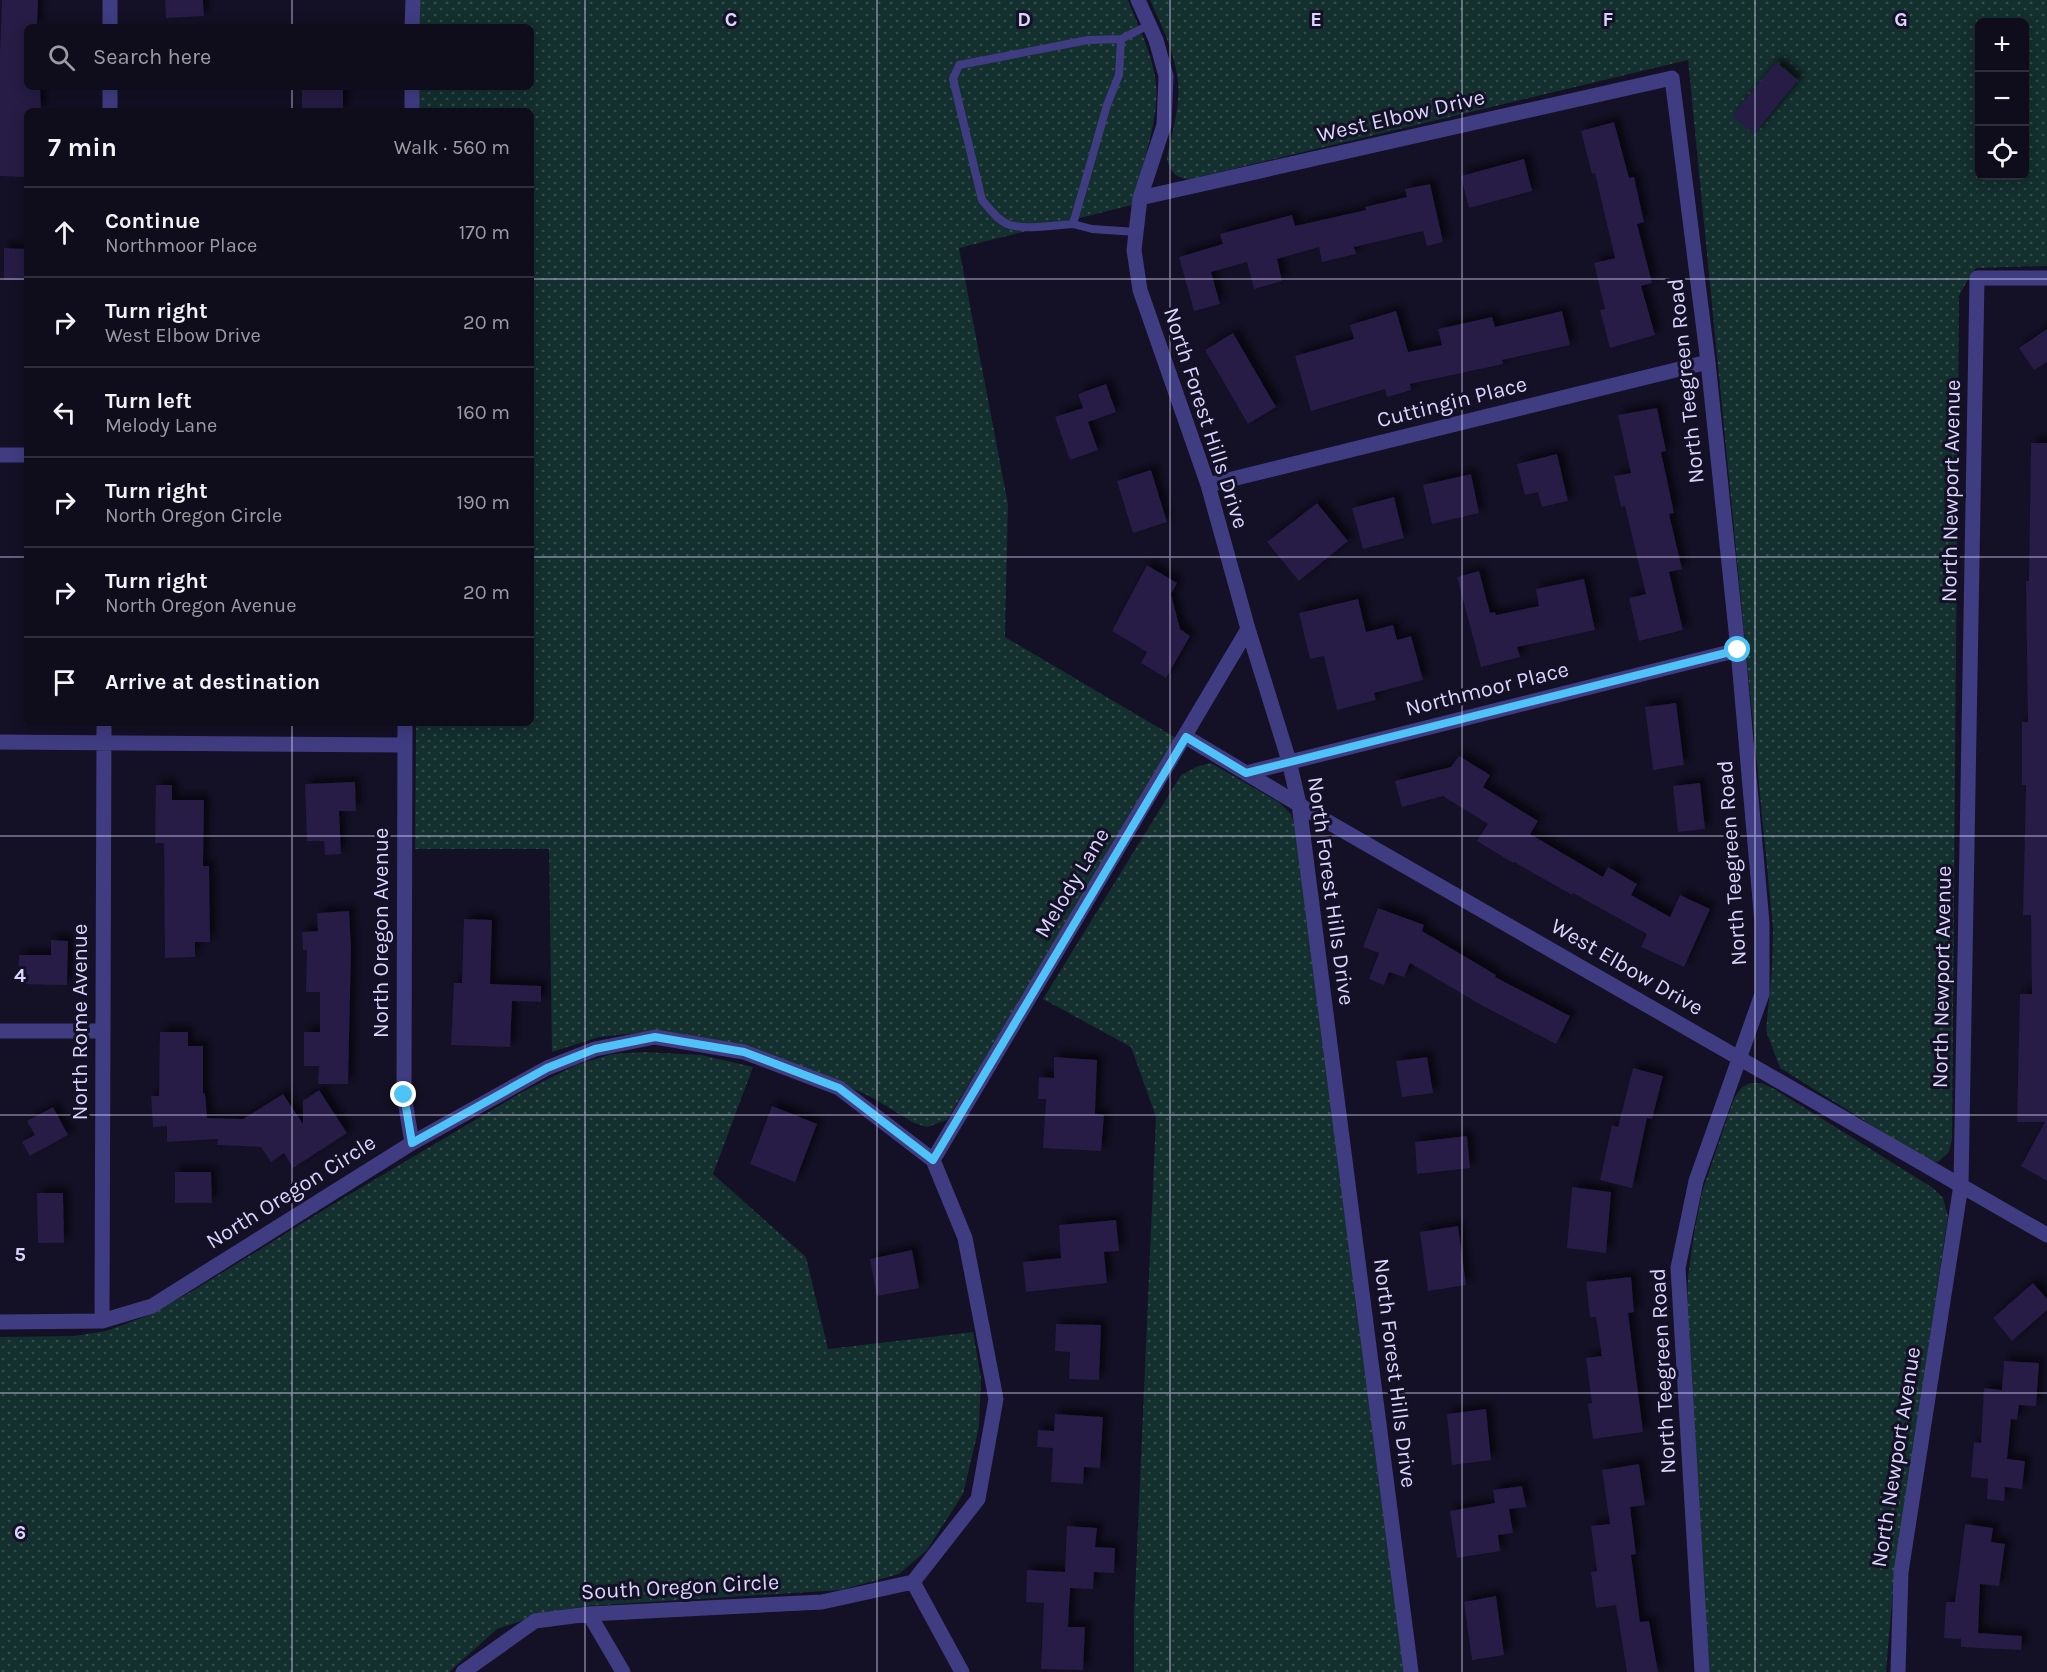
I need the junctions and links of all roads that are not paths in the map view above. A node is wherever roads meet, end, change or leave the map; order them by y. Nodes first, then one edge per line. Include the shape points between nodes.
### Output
1 (110, 0) edge
2 (413, 0) edge
3 (1138, 0) edge
4 (110, 24) edge
5 (412, 24) edge
6 (1149, 25) junction
7 (1120, 39) junction
8 (1672, 78) joint
9 (110, 90) edge
10 (412, 90) edge
11 (110, 108) edge
12 (412, 108) edge
13 (1140, 198) junction
14 (1073, 224) junction
15 (1136, 232) junction
16 (2047, 278) edge
17 (1708, 362) junction
18 (0, 455) edge
19 (24, 455) edge
20 (1208, 485) junction
21 (1248, 629) junction
22 (1738, 650) junction
23 (104, 726) edge
24 (405, 726) edge
25 (1186, 737) junction
26 (0, 742) edge
27 (104, 742) junction
28 (404, 745) junction
29 (1289, 761) junction
30 (1246, 773) junction
31 (1299, 804) junction
32 (0, 1031) edge
33 (102, 1031) junction
34 (1741, 1058) junction
35 (412, 1143) junction
36 (933, 1160) junction
37 (1961, 1185) junction
38 (2047, 1235) edge
39 (102, 1321) junction
40 (0, 1322) edge
41 (913, 1582) junction
42 (589, 1614) junction
43 (463, 1672) edge
44 (623, 1672) edge
45 (962, 1672) edge
46 (1411, 1672) edge
47 (1702, 1672) edge
48 (1898, 1672) edge

1 - 4 street
2 - 5 street
3 - 6 street, North Forest Hills Drive
6 - 7 lane
6 - 13 street, North Forest Hills Drive via 1166,76 1164,125
7 - 14 lane via 1119,75
7 - 14 lane via 1088,40 959,65 953,79 977,184 982,200 993,214 1010,225
8 - 13 street, West Elbow Drive
8 - 17 street, North Teegreen Road
9 - 11 street
10 - 12 street
13 - 15 street, North Forest Hills Drive
14 - 15 lane
15 - 20 street, North Forest Hills Drive via 1134,250 1140,290
16 - 37 street, North Newport Avenue via 1977,278
17 - 20 street, Cuttingin Place
17 - 22 street, North Teegreen Road
18 - 19 street
20 - 21 street, North Forest Hills Drive
21 - 25 street, Melody Lane
21 - 29 street, North Forest Hills Drive
22 - 29 street, Northmoor Place
22 - 34 street, North Teegreen Road via 1762,923 1762,994
23 - 27 street, North Rome Avenue
24 - 28 street, North Oregon Avenue
25 - 30 street, West Elbow Drive
25 - 36 street, Melody Lane
26 - 27 street
27 - 28 street
27 - 33 street, North Rome Avenue
28 - 35 street, North Oregon Avenue via 404,1095
29 - 30 street, Northmoor Place
29 - 31 street, North Forest Hills Drive
30 - 31 street, West Elbow Drive
31 - 34 street, West Elbow Drive
31 - 46 street, North Forest Hills Drive
32 - 33 street
33 - 39 street, North Rome Avenue
34 - 37 street, West Elbow Drive
34 - 47 street, North Teegreen Road via 1696,1181 1678,1268
35 - 36 street, North Oregon Circle via 547,1068 595,1049 655,1037 744,1052 839,1088
35 - 39 street, North Oregon Circle via 152,1306
36 - 41 street via 965,1238 996,1399 978,1499
37 - 38 street, West Elbow Drive
37 - 48 street, North Newport Avenue via 1901,1572
39 - 40 street, North Oregon Circle
41 - 42 street, South Oregon Circle via 822,1602
41 - 45 street
42 - 43 street, South Oregon Circle via 535,1621
42 - 44 street

